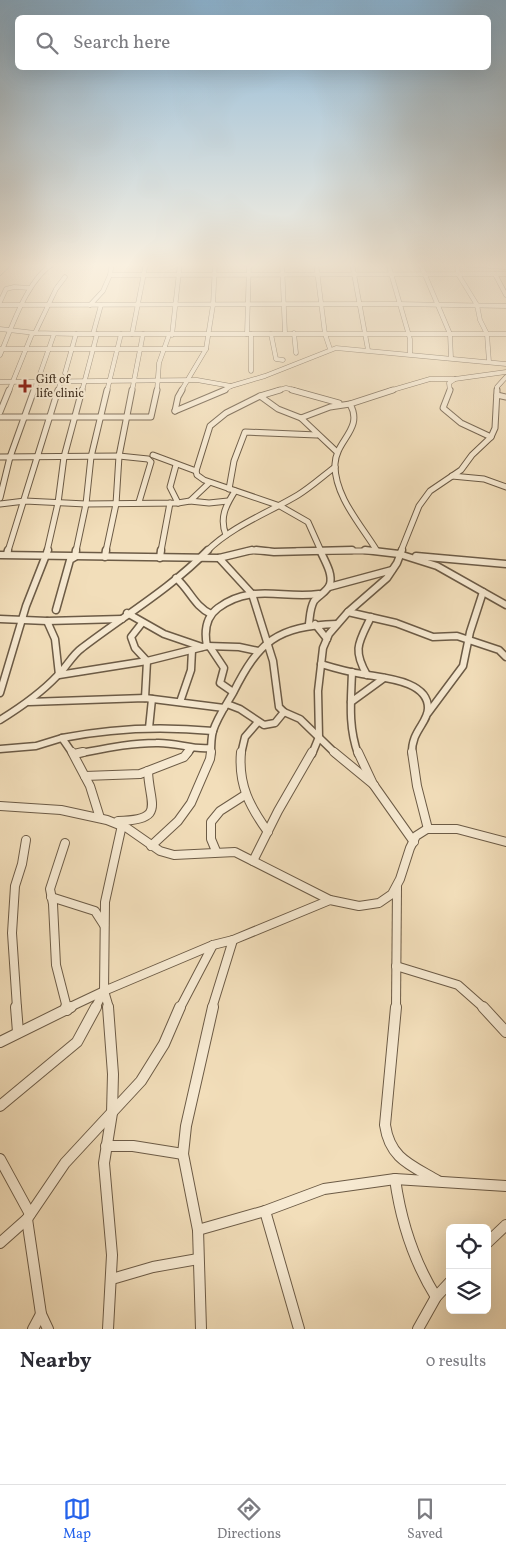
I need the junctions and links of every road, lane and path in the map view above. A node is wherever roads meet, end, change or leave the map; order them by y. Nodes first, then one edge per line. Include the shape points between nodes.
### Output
1 (14, 325) edge
2 (39, 325) edge
3 (97, 325) edge
4 (134, 325) edge
5 (172, 325) edge
6 (211, 325) edge
7 (249, 325) edge
8 (285, 325) edge
9 (324, 325) edge
10 (365, 325) edge
11 (404, 325) edge
12 (447, 325) edge
13 (483, 325) edge
14 (0, 329) edge
15 (11, 331) junction
16 (35, 333) junction
17 (285, 333) junction
18 (294, 333) junction
19 (54, 334) junction
20 (76, 334) junction
21 (95, 334) junction
22 (121, 334) junction
23 (132, 334) junction
24 (143, 334) junction
25 (249, 334) junction
26 (271, 334) junction
27 (325, 334) junction
28 (366, 334) junction
29 (407, 334) junction
30 (450, 334) junction
31 (487, 334) junction
32 (506, 334) edge
33 (170, 335) junction
34 (210, 335) junction
35 (1, 349) edge
36 (48, 349) junction
37 (73, 349) junction
38 (94, 349) junction
39 (140, 349) junction
40 (163, 349) junction
41 (206, 349) junction
42 (330, 349) junction
43 (26, 350) junction
44 (117, 350) junction
45 (368, 350) junction
46 (296, 353) dead end
47 (410, 354) junction
48 (0, 355) edge
49 (451, 358) junction
50 (283, 360) dead end
51 (489, 362) junction
52 (506, 364) edge
53 (251, 371) dead end
54 (506, 372) edge
55 (65, 373) dead end
56 (506, 377) edge
57 (455, 379) junction
58 (157, 380) junction
59 (12, 381) junction
60 (38, 381) junction
61 (85, 381) junction
62 (110, 381) junction
63 (133, 381) junction
64 (187, 381) junction
65 (0, 382) edge
66 (61, 382) junction
67 (231, 386) junction
68 (497, 395) junction
69 (260, 396) junction
70 (506, 397) edge
71 (350, 404) junction
72 (0, 412) edge
73 (24, 416) junction
74 (101, 416) junction
75 (127, 416) junction
76 (0, 417) edge
77 (50, 417) junction
78 (76, 417) junction
79 (301, 418) junction
80 (317, 435) junction
81 (491, 436) junction
82 (337, 452) junction
83 (153, 455) dead end
84 (38, 456) junction
85 (91, 456) junction
86 (119, 456) junction
87 (0, 457) edge
88 (10, 457) junction
89 (64, 457) junction
90 (176, 465) junction
91 (335, 467) junction
92 (196, 471) junction
93 (452, 476) junction
94 (208, 482) junction
95 (506, 487) edge
96 (232, 490) junction
97 (0, 498) edge
98 (190, 500) junction
99 (25, 501) junction
100 (228, 501) junction
101 (139, 502) junction
102 (58, 503) junction
103 (170, 503) junction
104 (178, 503) junction
105 (0, 504) edge
106 (86, 504) junction
107 (116, 504) junction
108 (280, 506) junction
109 (226, 535) junction
110 (319, 549) junction
111 (377, 551) junction
112 (7, 554) junction
113 (400, 554) junction
114 (0, 555) edge
115 (46, 557) junction
116 (75, 557) junction
117 (105, 557) junction
118 (160, 558) junction
119 (199, 558) junction
120 (219, 558) junction
121 (506, 564) edge
122 (392, 570) junction
123 (176, 578) junction
124 (329, 587) junction
125 (483, 592) junction
126 (252, 594) junction
127 (320, 594) junction
128 (506, 605) edge
129 (56, 610) dead end
130 (348, 612) junction
131 (211, 614) junction
132 (125, 616) junction
133 (372, 617) junction
134 (0, 619) edge
135 (22, 619) junction
136 (46, 621) junction
137 (142, 623) junction
138 (312, 624) junction
139 (337, 624) junction
140 (327, 639) junction
141 (469, 640) junction
142 (266, 642) junction
143 (207, 647) junction
144 (192, 650) junction
145 (258, 651) junction
146 (506, 657) edge
147 (147, 661) junction
148 (321, 664) junction
149 (352, 672) junction
150 (367, 674) junction
151 (59, 675) junction
152 (384, 678) junction
153 (0, 690) edge
154 (234, 692) junction
155 (149, 698) junction
156 (29, 702) junction
157 (180, 702) junction
158 (351, 702) junction
159 (226, 706) junction
160 (284, 712) junction
161 (426, 716) junction
162 (0, 720) edge
163 (258, 722) junction
164 (149, 728) junction
165 (213, 731) junction
166 (319, 737) junction
167 (62, 738) junction
168 (210, 748) junction
169 (0, 749) edge
170 (191, 749) junction
171 (74, 754) junction
172 (148, 771) junction
173 (85, 776) junction
174 (374, 785) junction
175 (245, 795) junction
176 (0, 806) edge
177 (100, 818) junction
178 (112, 822) junction
179 (122, 825) junction
180 (428, 829) junction
181 (268, 832) junction
182 (26, 840) dead end
183 (65, 842) dead end
184 (414, 842) junction
185 (506, 842) edge
186 (151, 846) junction
187 (216, 851) junction
188 (254, 861) junction
189 (397, 886) junction
190 (51, 897) junction
191 (330, 900) junction
192 (104, 925) junction
193 (233, 940) junction
194 (213, 945) junction
195 (396, 966) junction
196 (104, 991) junction
197 (67, 1010) junction
198 (18, 1032) junction
199 (506, 1032) edge
200 (0, 1042) edge
201 (0, 1106) edge
202 (112, 1113) junction
203 (106, 1146) junction
204 (184, 1154) junction
205 (0, 1159) edge
206 (395, 1179) junction
207 (438, 1181) junction
208 (506, 1186) edge
209 (265, 1211) junction
210 (28, 1216) junction
211 (506, 1224) edge
212 (198, 1230) junction
213 (491, 1239) edge
214 (0, 1243) edge
215 (198, 1259) junction
216 (112, 1279) junction
217 (446, 1286) edge
218 (436, 1297) junction
219 (41, 1314) junction
220 (33, 1329) edge
221 (48, 1329) edge
222 (108, 1329) edge
223 (201, 1329) edge
224 (299, 1329) edge
225 (418, 1329) edge

1 - 15 street
2 - 16 street
3 - 21 street
4 - 23 street
5 - 33 street
6 - 34 street
7 - 25 street
8 - 17 street
9 - 27 street
10 - 28 street
11 - 29 street
12 - 30 street
13 - 31 street
14 - 15 street
15 - 16 street
15 - 35 street
16 - 19 street
16 - 43 street
17 - 18 street
17 - 26 street
18 - 27 street
18 - 46 street
19 - 20 street
19 - 36 street
20 - 21 street
20 - 37 street
21 - 22 street
21 - 38 street
22 - 23 street
22 - 44 street
23 - 24 street
24 - 33 street
24 - 39 street
25 - 26 street
25 - 34 street
25 - 53 street
26 - 50 street via 276,359
27 - 28 street
27 - 42 street
28 - 29 street
28 - 45 street
29 - 30 street
29 - 47 street
30 - 31 street
30 - 49 street
31 - 32 street
31 - 51 street
33 - 34 street
33 - 40 street
34 - 41 street
35 - 43 street
35 - 48 street
36 - 37 street
36 - 43 street
36 - 60 street
37 - 38 street
37 - 55 street
38 - 44 street
38 - 61 street
39 - 40 street
39 - 44 street
39 - 63 street
40 - 41 street
40 - 58 street
41 - 64 street
42 - 45 street
42 - 67 street
43 - 59 street
44 - 62 street
45 - 47 street
47 - 49 street
49 - 51 street
51 - 52 street
54 - 57 street
56 - 68 street via 497,387
57 - 71 street via 417,382
57 - 81 street via 449,383 450,393 443,408 461,424
58 - 63 street
58 - 64 street
58 - 75 street via 152,416
59 - 60 street
59 - 65 street
59 - 72 street
60 - 66 street
60 - 73 street
61 - 62 street
61 - 66 street
61 - 78 street
62 - 63 street
62 - 74 street
63 - 75 street
64 - 67 street
64 - 67 street via 175,411
66 - 77 street
68 - 70 street
68 - 81 street via 495,428
69 - 71 street via 286,388 335,403
69 - 79 street via 278,409
69 - 92 street via 226,413 210,426
71 - 79 street via 322,408
71 - 82 street via 355,413 352,428
73 - 76 street
73 - 77 street
73 - 88 street
74 - 75 street
74 - 78 street
74 - 85 street
75 - 86 street
77 - 78 street
77 - 84 street
78 - 89 street
79 - 80 street
80 - 82 street
80 - 96 street via 245,432 234,461
81 - 93 street
82 - 91 street
83 - 90 street
84 - 88 street
84 - 89 street
84 - 99 street
85 - 86 street
85 - 89 street
85 - 106 street
86 - 101 street via 150,460
86 - 107 street
87 - 88 street
88 - 97 street
89 - 102 street
90 - 92 street
90 - 104 street via 170,487
91 - 108 street
91 - 111 street via 348,506
92 - 94 street
93 - 95 street via 484,479
93 - 113 street via 430,491 419,506
94 - 96 street
94 - 98 street
96 - 100 street
96 - 108 street
98 - 100 street
98 - 104 street
99 - 102 street
99 - 105 street
99 - 112 street
100 - 109 street via 221,521
101 - 103 street
101 - 107 street
102 - 106 street
102 - 115 street
103 - 104 street
103 - 118 street
106 - 107 street
106 - 116 street
107 - 117 street
108 - 109 street
108 - 110 street via 308,522
109 - 119 street
110 - 111 street
110 - 120 street via 253,550
110 - 124 street via 331,577
111 - 113 street
112 - 114 street
112 - 115 street
113 - 121 street
113 - 122 street
113 - 125 street via 437,566
115 - 116 street
115 - 135 street
116 - 117 street
116 - 129 street via 70,560
117 - 118 street
118 - 119 street
119 - 120 street
119 - 123 street
120 - 126 street
122 - 124 street
122 - 130 street
123 - 131 street via 187,586 196,604
123 - 132 street via 150,601
124 - 127 street
125 - 128 street
125 - 141 street
126 - 127 street
126 - 131 street via 237,596
126 - 142 street
127 - 138 street via 311,608
130 - 133 street
130 - 139 street
131 - 143 street via 204,635
132 - 136 street
132 - 137 street
132 - 151 street via 80,649
133 - 141 street via 414,628 433,637 454,636
133 - 150 street via 356,651 357,659
134 - 135 street
135 - 136 street
135 - 153 street
136 - 151 street via 55,639
137 - 143 street via 176,639
137 - 147 street via 131,637 135,648
138 - 139 street
138 - 140 street
138 - 142 street via 278,634
139 - 140 street
140 - 148 street
141 - 146 street via 499,650
141 - 161 street via 459,673
142 - 145 street
142 - 160 street via 273,661 276,698
143 - 144 street
143 - 145 street via 239,647
143 - 154 street via 224,668 220,683
144 - 147 street
144 - 157 street via 190,670
145 - 154 street via 248,663
147 - 151 street
147 - 155 street via 145,677
148 - 149 street
148 - 166 street
149 - 150 street
149 - 158 street
150 - 152 street
151 - 156 street
152 - 158 street
152 - 161 street via 398,680 419,690 428,705
154 - 159 street
155 - 156 street
155 - 157 street
155 - 164 street
156 - 162 street
157 - 159 street
158 - 174 street via 350,718 355,744
159 - 163 street via 240,709
159 - 165 street
160 - 163 street via 272,725
160 - 166 street via 300,720
161 - 180 street via 412,742 412,761
163 - 175 street via 246,736 242,747
164 - 165 street
164 - 167 street via 98,730
165 - 168 street
166 - 174 street
166 - 181 street
167 - 169 street via 36,746
167 - 171 street
168 - 170 street
168 - 186 street via 210,759 191,804
170 - 171 street via 172,743 155,743
170 - 172 street via 184,757
171 - 173 street
172 - 173 street
172 - 178 street via 153,808 141,819
173 - 177 street
174 - 184 street
175 - 181 street
175 - 187 street via 214,816 209,836
176 - 177 street via 50,809
177 - 178 street
178 - 179 street
179 - 186 street
179 - 192 street via 105,902
180 - 184 street
180 - 185 street via 447,828
181 - 188 street
182 - 198 street via 15,886 12,933
183 - 190 street via 50,889
184 - 189 street
186 - 187 street via 175,855
187 - 188 street via 235,852
188 - 191 street
189 - 191 street via 390,896 374,905 348,906
189 - 195 street
190 - 192 street via 95,911
190 - 197 street via 56,965
191 - 193 street
192 - 196 street
193 - 194 street
193 - 204 street via 212,1009 186,1126
194 - 196 street
194 - 202 street via 158,1054 141,1081
195 - 199 street via 458,985
195 - 207 street via 396,1014 385,1126 387,1140 397,1156
196 - 197 street
196 - 201 street via 77,1042
196 - 202 street via 110,1013
197 - 198 street
198 - 200 street
202 - 203 street
202 - 210 street via 64,1163
203 - 204 street via 133,1146
203 - 216 street via 104,1163
204 - 212 street
205 - 210 street
206 - 207 street
206 - 209 street via 324,1189
206 - 218 street via 412,1254
207 - 208 street
209 - 212 street
209 - 224 street
210 - 214 street
210 - 219 street
211 - 213 street
212 - 215 street
215 - 216 street
215 - 223 street
216 - 222 street
217 - 218 street
218 - 225 street
219 - 220 street
219 - 221 street

